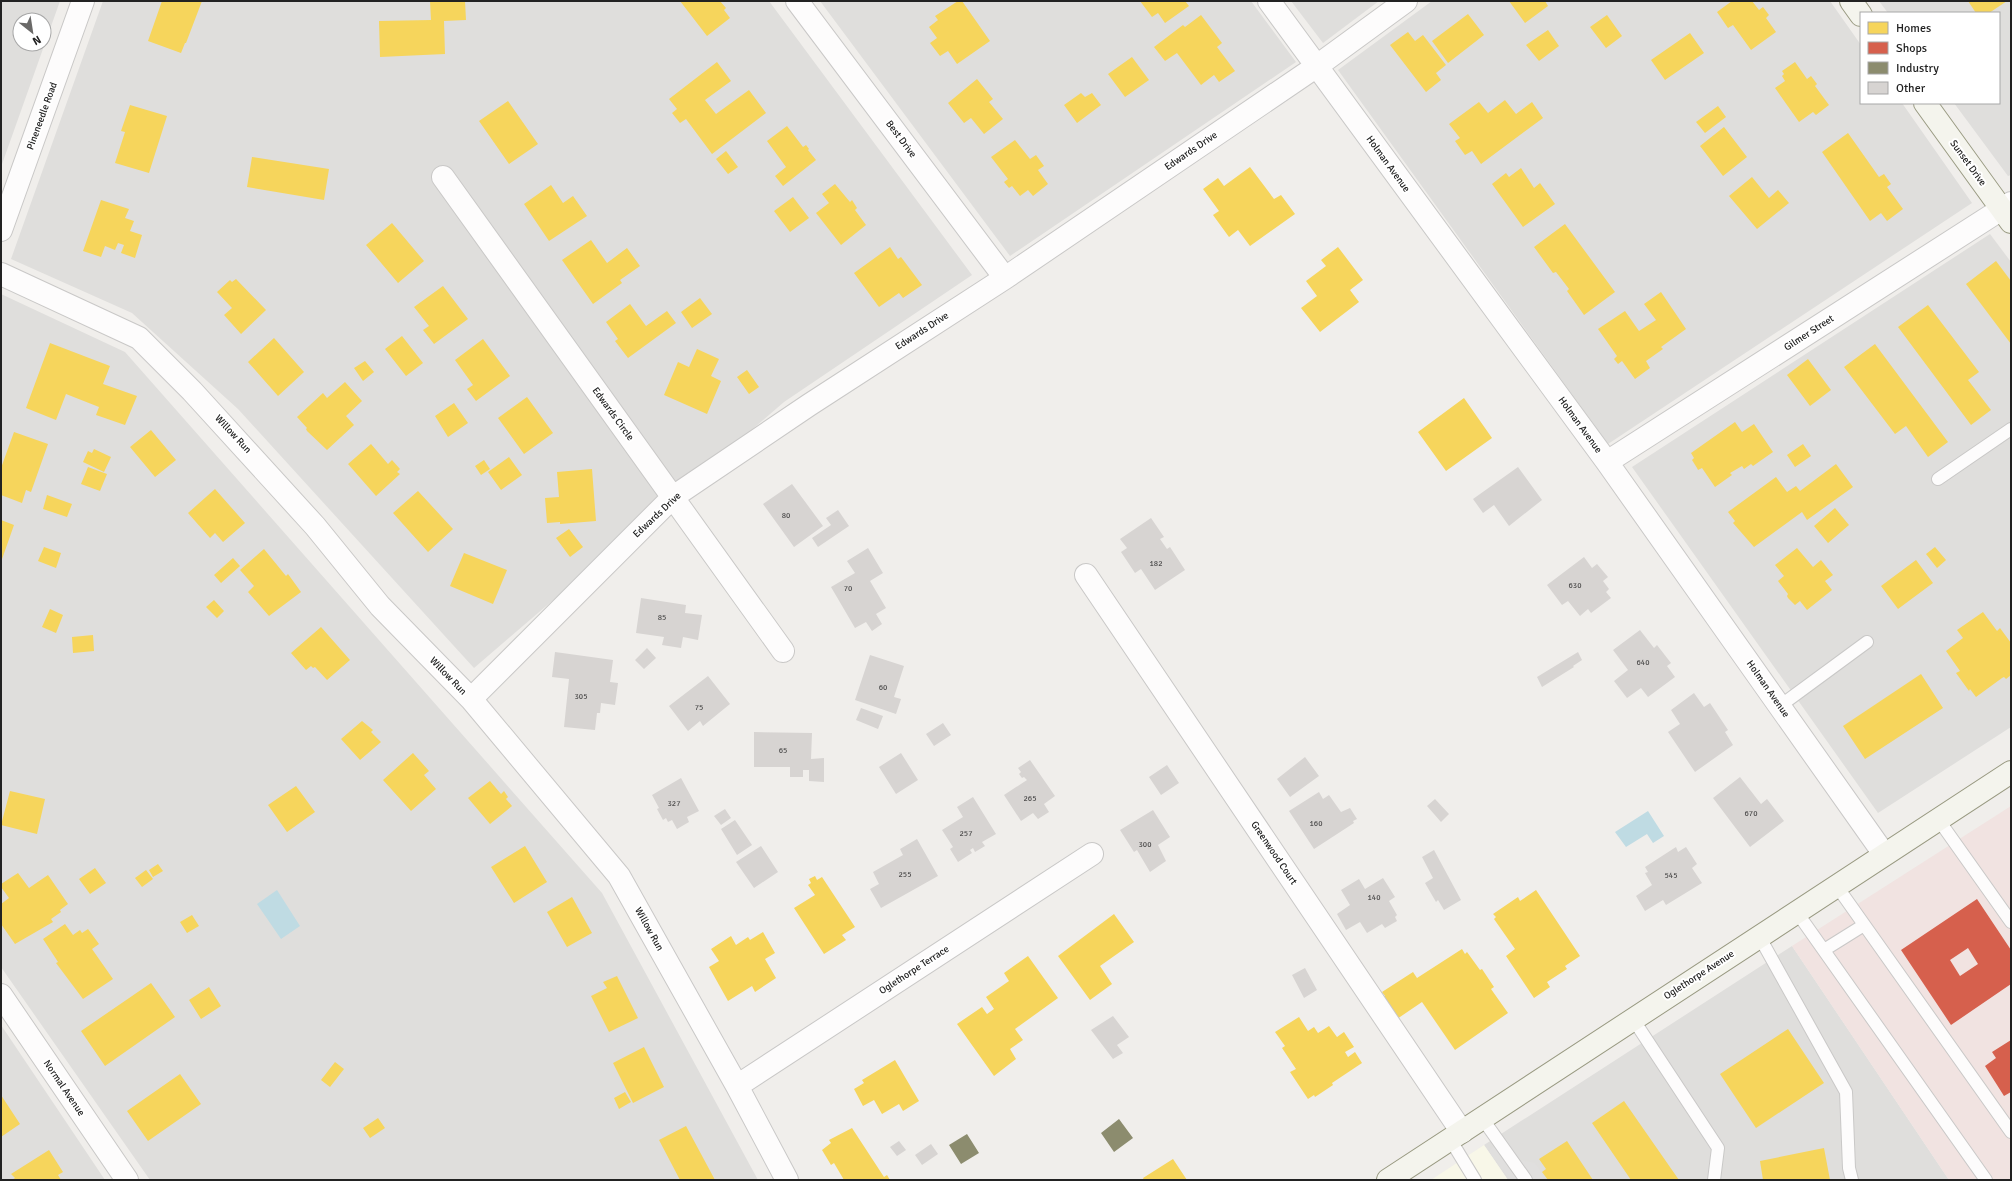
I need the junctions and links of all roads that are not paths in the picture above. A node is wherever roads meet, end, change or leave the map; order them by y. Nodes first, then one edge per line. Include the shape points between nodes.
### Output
1 (83, 1) edge
2 (797, 1) edge
3 (1269, 1) edge
4 (1406, 1) edge
5 (1851, 1) edge
6 (1860, 14) edge
7 (1316, 66) junction
8 (1926, 104) edge
9 (443, 177) dead end
10 (2008, 212) edge
11 (1, 230) edge
12 (1, 274) edge
13 (1005, 278) junction
14 (2011, 429) edge
15 (1607, 462) junction
16 (1938, 479) dead end
17 (673, 497) junction
18 (1086, 575) dead end
19 (1867, 642) dead end
20 (783, 650) dead end
21 (471, 699) junction
22 (1780, 706) junction
23 (2011, 772) edge
24 (1938, 819) junction
25 (1092, 854) dead end
26 (1884, 854) junction
27 (1836, 885) junction
28 (1796, 911) junction
29 (2011, 922) edge
30 (1864, 925) junction
31 (1759, 936) junction
32 (1824, 950) junction
33 (1, 995) edge
34 (1633, 1019) junction
35 (737, 1086) junction
36 (1482, 1118) junction
37 (2011, 1132) edge
38 (1456, 1136) junction
39 (127, 1180) edge
40 (787, 1180) edge
41 (1388, 1180) edge
42 (1475, 1180) edge
43 (1526, 1180) edge
44 (1714, 1180) edge
45 (1852, 1180) edge
46 (1986, 1180) edge

1 - 11 street, Pineneedle Road
2 - 13 street, Best Drive
3 - 7 street, Holman Avenue
4 - 7 street, Edwards Drive
5 - 6 main road
7 - 13 street, Edwards Drive
7 - 15 street, Holman Avenue
8 - 10 main road, Sunset Drive
9 - 17 street, Edwards Circle
10 - 15 street, Gilmer Street
12 - 21 street, Willow Run via 139,338 192,391 295,503 380,606
13 - 17 street, Edwards Drive
14 - 16 lane
15 - 22 street, Holman Avenue
17 - 20 street, Edwards Circle
17 - 21 street, Edwards Drive
18 - 38 street, Greenwood Court
19 - 22 lane
21 - 35 street, Willow Run via 619,876
22 - 26 street, Holman Avenue
23 - 24 main road, Oglethorpe Avenue
24 - 26 main road, Oglethorpe Avenue
24 - 29 lane
25 - 35 street, Oglethorpe Terrace
26 - 27 main road, Oglethorpe Avenue
27 - 28 main road, Oglethorpe Avenue
27 - 30 lane
28 - 31 main road, Oglethorpe Avenue
28 - 32 lane
30 - 32 lane
30 - 37 lane
31 - 34 main road, Oglethorpe Avenue
31 - 45 lane via 1846,1092 1849,1168
32 - 46 lane
33 - 39 street, Normal Avenue
34 - 36 main road, Oglethorpe Avenue
34 - 44 lane via 1718,1148
35 - 40 street, Willow Run
36 - 38 main road, Oglethorpe Avenue
36 - 43 lane
38 - 41 main road, Oglethorpe Avenue
38 - 42 lane

